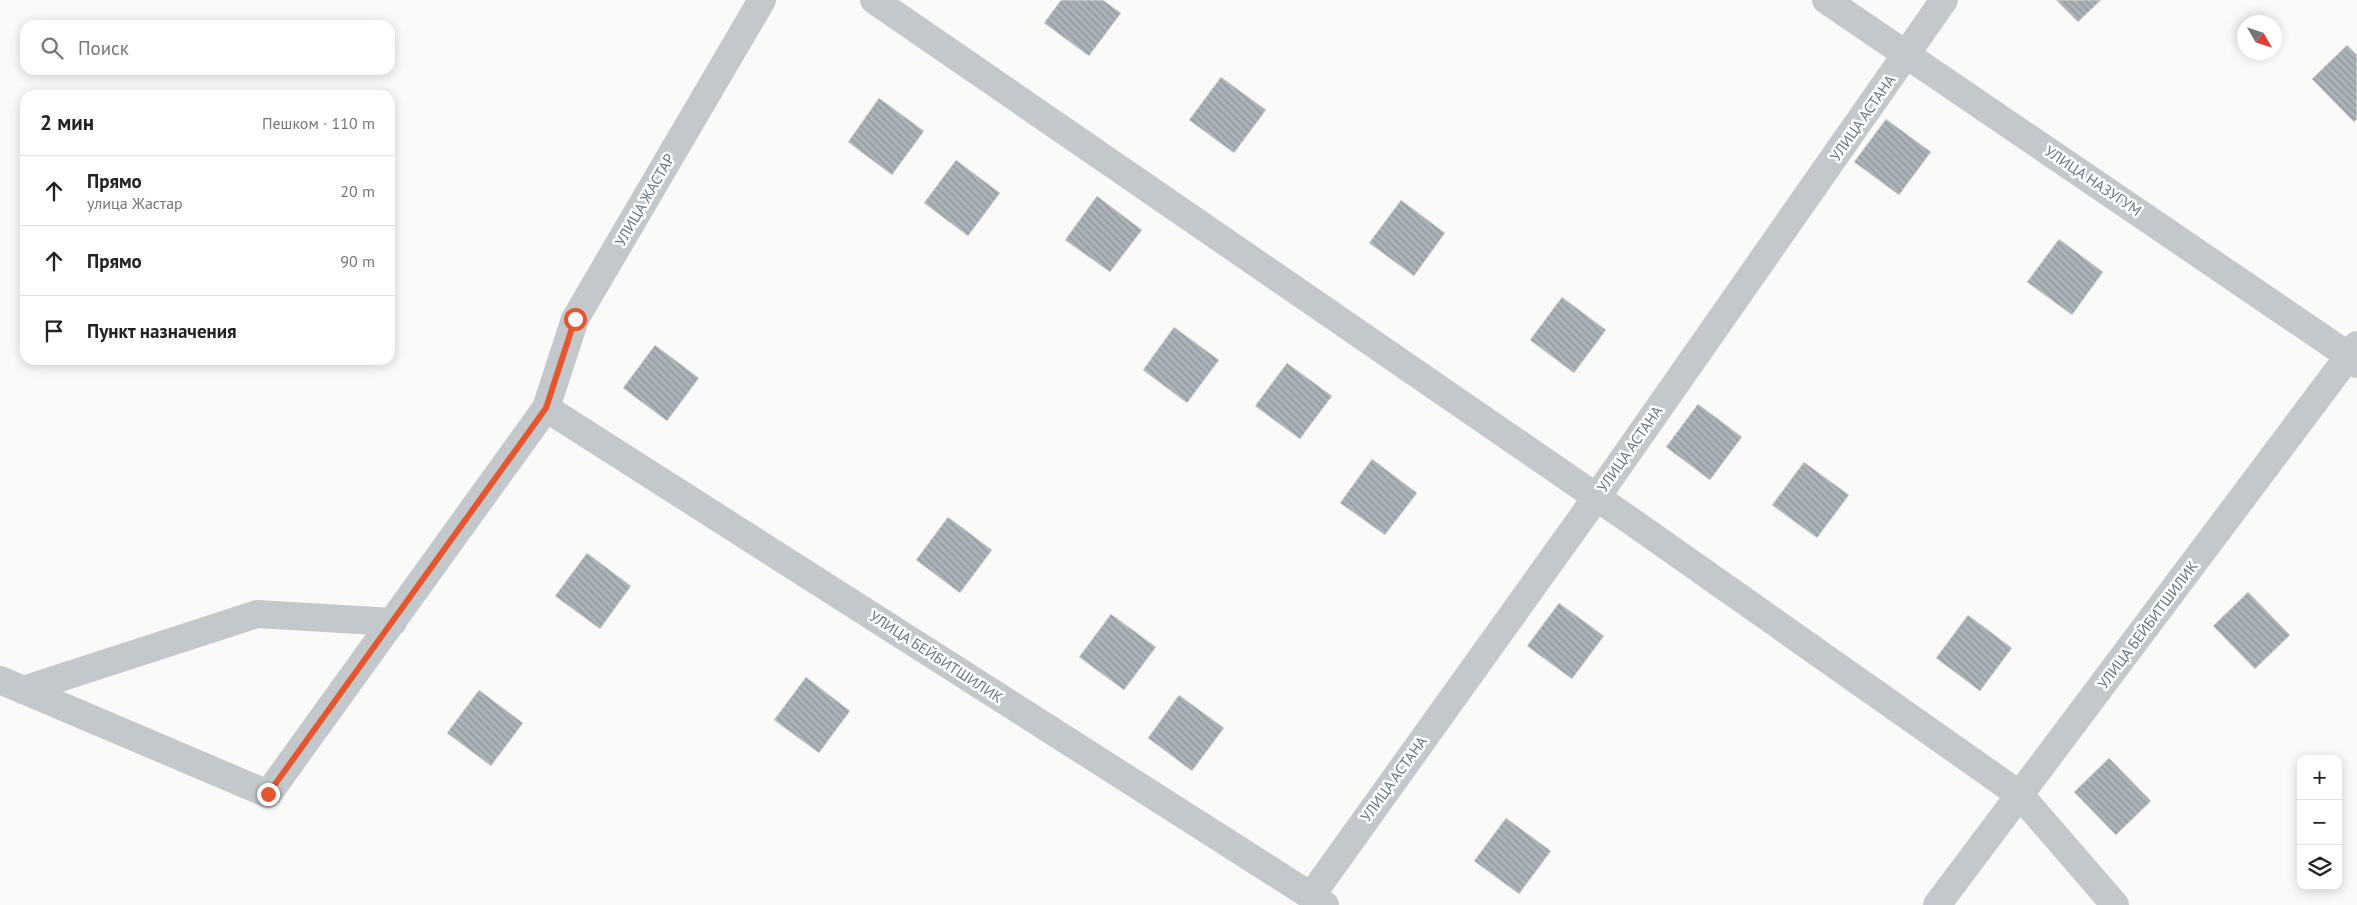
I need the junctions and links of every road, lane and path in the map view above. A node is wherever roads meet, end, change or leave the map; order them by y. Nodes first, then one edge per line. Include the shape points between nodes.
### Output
1 (762, 0) edge
2 (874, 0) edge
3 (1826, 0) edge
4 (1944, 0) edge
5 (1908, 55) junction
6 (2354, 355) edge
7 (546, 408) junction
8 (1596, 498) junction
9 (393, 622) junction
10 (11, 685) edge
11 (2020, 795) junction
12 (1318, 900) edge
13 (1937, 905) edge
14 (2115, 905) edge

1 - 7 street, УЛИЦА ЖАСТАР via 575,319
2 - 8 street
3 - 5 street, УЛИЦА НАЗУГУМ
4 - 5 street, УЛИЦА АСТАНА
5 - 6 street, УЛИЦА НАЗУГУМ
5 - 8 street, УЛИЦА АСТАНА
6 - 11 street, УЛИЦА БЕЙБИТШИЛИК
7 - 9 street, УЛИЦА ЖАСТАР
7 - 12 street, УЛИЦА БЕЙБИТШИЛИК
8 - 11 street
8 - 12 street, УЛИЦА АСТАНА
9 - 10 street via 257,614
9 - 10 street, УЛИЦА ЖАСТАР via 268,794
11 - 13 street, УЛИЦА БЕЙБИТШИЛИК
11 - 14 street

